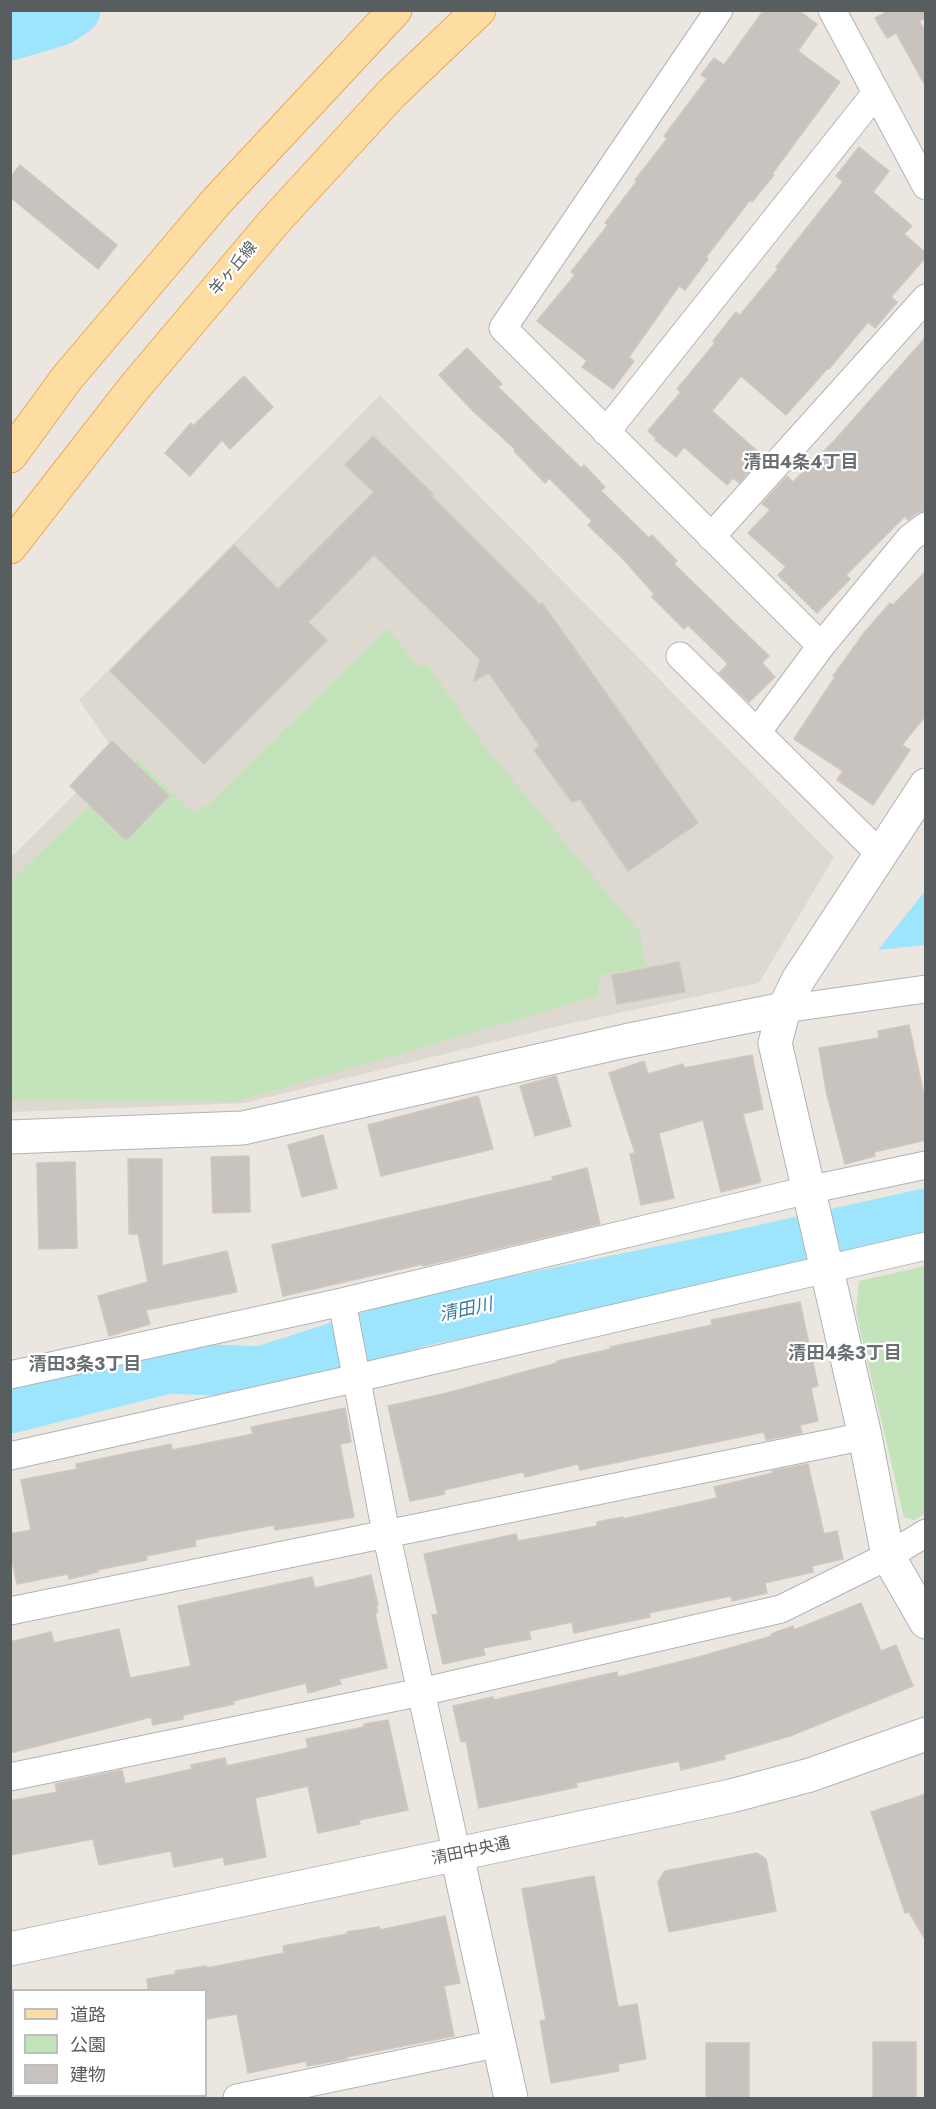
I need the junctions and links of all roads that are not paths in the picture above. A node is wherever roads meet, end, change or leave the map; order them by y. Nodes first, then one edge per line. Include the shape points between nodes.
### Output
1 (395, 10) edge
2 (478, 10) edge
3 (719, 10) edge
4 (832, 10) edge
5 (876, 93) junction
6 (926, 186) edge
7 (926, 298) edge
8 (606, 432) junction
9 (10, 456) edge
10 (926, 526) edge
11 (711, 537) junction
12 (10, 547) edge
13 (821, 646) junction
14 (680, 656) dead end
15 (758, 731) junction
16 (926, 785) edge
17 (880, 854) junction
18 (926, 988) edge
19 (784, 1009) junction
20 (10, 1137) edge
21 (926, 1165) edge
22 (810, 1200) junction
23 (926, 1246) edge
24 (825, 1262) junction
25 (343, 1310) junction
26 (356, 1369) junction
27 (10, 1375) edge
28 (865, 1436) junction
29 (10, 1456) edge
30 (386, 1533) junction
31 (926, 1533) edge
32 (888, 1556) junction
33 (10, 1611) edge
34 (926, 1622) edge
35 (421, 1692) junction
36 (926, 1734) edge
37 (10, 1776) edge
38 (457, 1855) junction
39 (10, 1949) edge
40 (500, 2043) junction
41 (328, 2089) edge
42 (237, 2098) edge
43 (511, 2098) edge

1 - 9 main road via 216,202 67,378
2 - 12 main road, 羊ヶ丘線 via 392,93 273,223 134,388
3 - 8 street via 503,328
4 - 5 street
5 - 6 street
5 - 8 street
7 - 11 street
8 - 11 street
10 - 13 street via 910,538
11 - 13 street
13 - 15 street
14 - 15 street
15 - 17 street
16 - 17 street
17 - 19 street via 798,980
18 - 19 street
19 - 20 street via 243,1128
19 - 22 street via 775,1043
21 - 22 street
22 - 24 street
22 - 25 street
23 - 24 street
24 - 26 street
24 - 28 street
25 - 26 street
25 - 27 street
26 - 29 street
26 - 30 street
28 - 30 street
28 - 32 street
30 - 33 street
30 - 35 street
31 - 32 street
32 - 34 street
32 - 35 street via 781,1609
35 - 37 street
35 - 38 street
36 - 38 street, 清田中央通 via 810,1775 731,1796
38 - 39 street, 清田中央通
38 - 40 street
40 - 41 street
40 - 43 street
41 - 42 street

